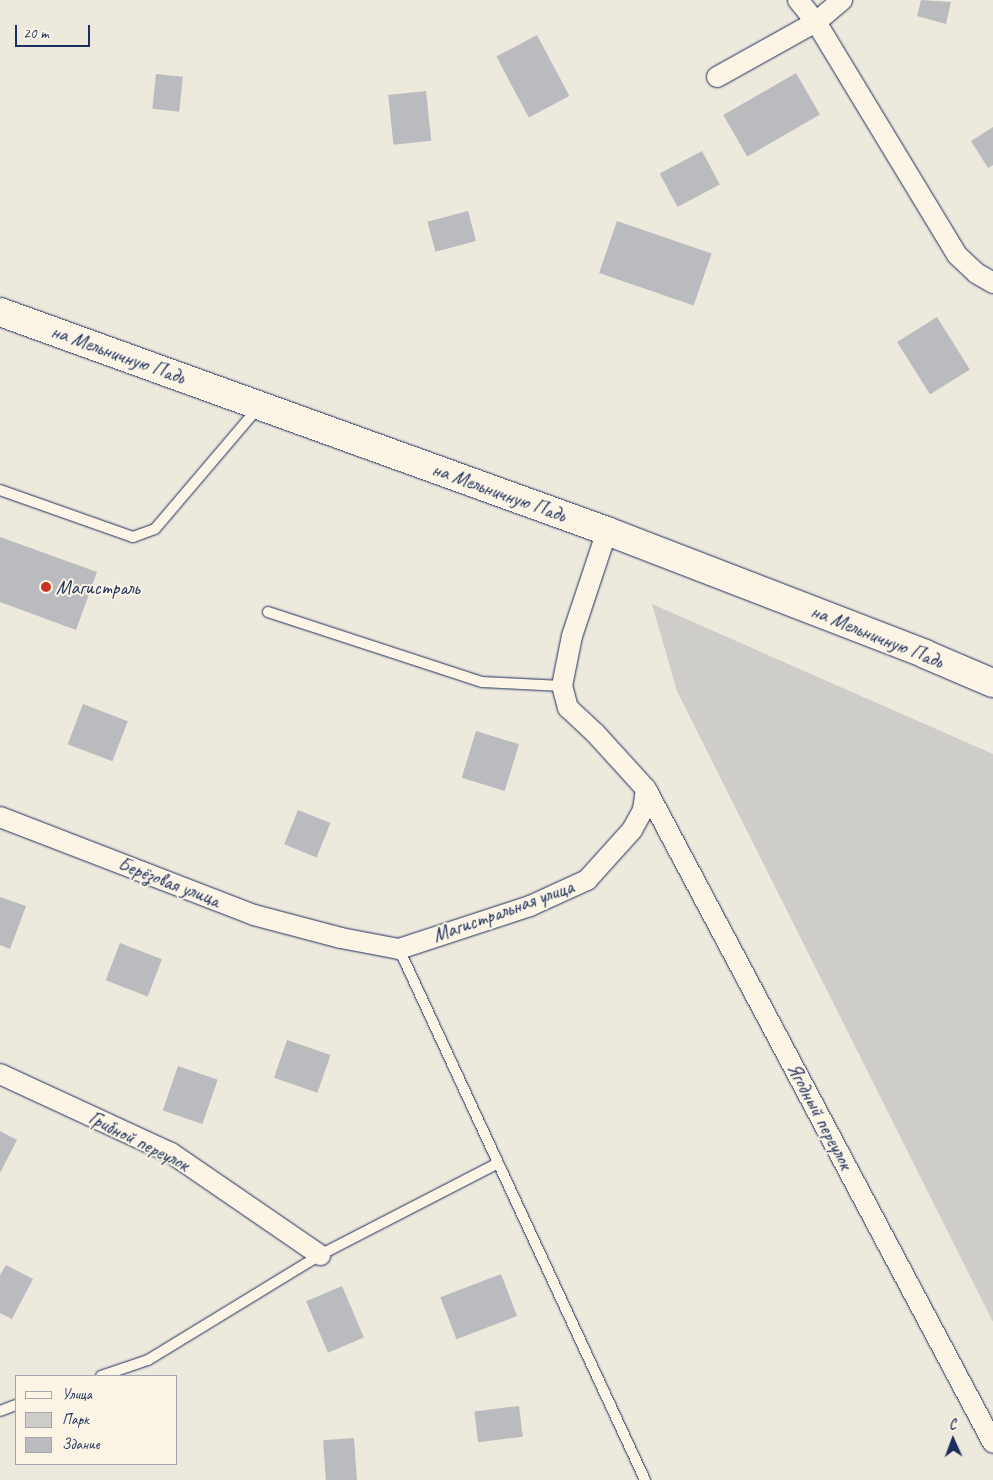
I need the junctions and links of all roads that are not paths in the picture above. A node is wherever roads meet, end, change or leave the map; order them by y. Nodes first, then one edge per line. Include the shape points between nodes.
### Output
1 (798, 0) edge
2 (842, 0) edge
3 (816, 22) junction
4 (717, 77) dead end
5 (993, 282) edge
6 (0, 312) edge
7 (260, 405) junction
8 (0, 490) edge
9 (607, 531) junction
10 (268, 612) dead end
11 (993, 683) edge
12 (562, 686) junction
13 (646, 788) junction
14 (0, 817) edge
15 (341, 938) joint
16 (399, 949) junction
17 (0, 1074) edge
18 (498, 1163) junction
19 (320, 1255) junction
20 (104, 1375) edge
21 (15, 1406) edge
22 (0, 1411) edge
23 (993, 1443) edge
24 (645, 1480) edge

1 - 3 street
2 - 3 street
3 - 4 street
3 - 5 street via 957,255 976,273
6 - 7 street, на Мельничную Падь
7 - 8 lane via 155,529 132,537
7 - 9 street, на Мельничную Падь
9 - 11 street, на Мельничную Падь
9 - 12 street via 572,636
10 - 12 lane via 482,682
12 - 13 street via 568,708
13 - 16 street, Магистральная улица via 643,810 632,830 587,880 530,906
13 - 23 street, Ягодный переулок
14 - 15 street, Берёзовая улица via 254,915
15 - 16 street, Магистральная улица
16 - 18 lane
17 - 19 street, Грибной переулок via 170,1153
18 - 19 lane
18 - 24 lane
19 - 20 lane via 148,1360
21 - 22 lane

